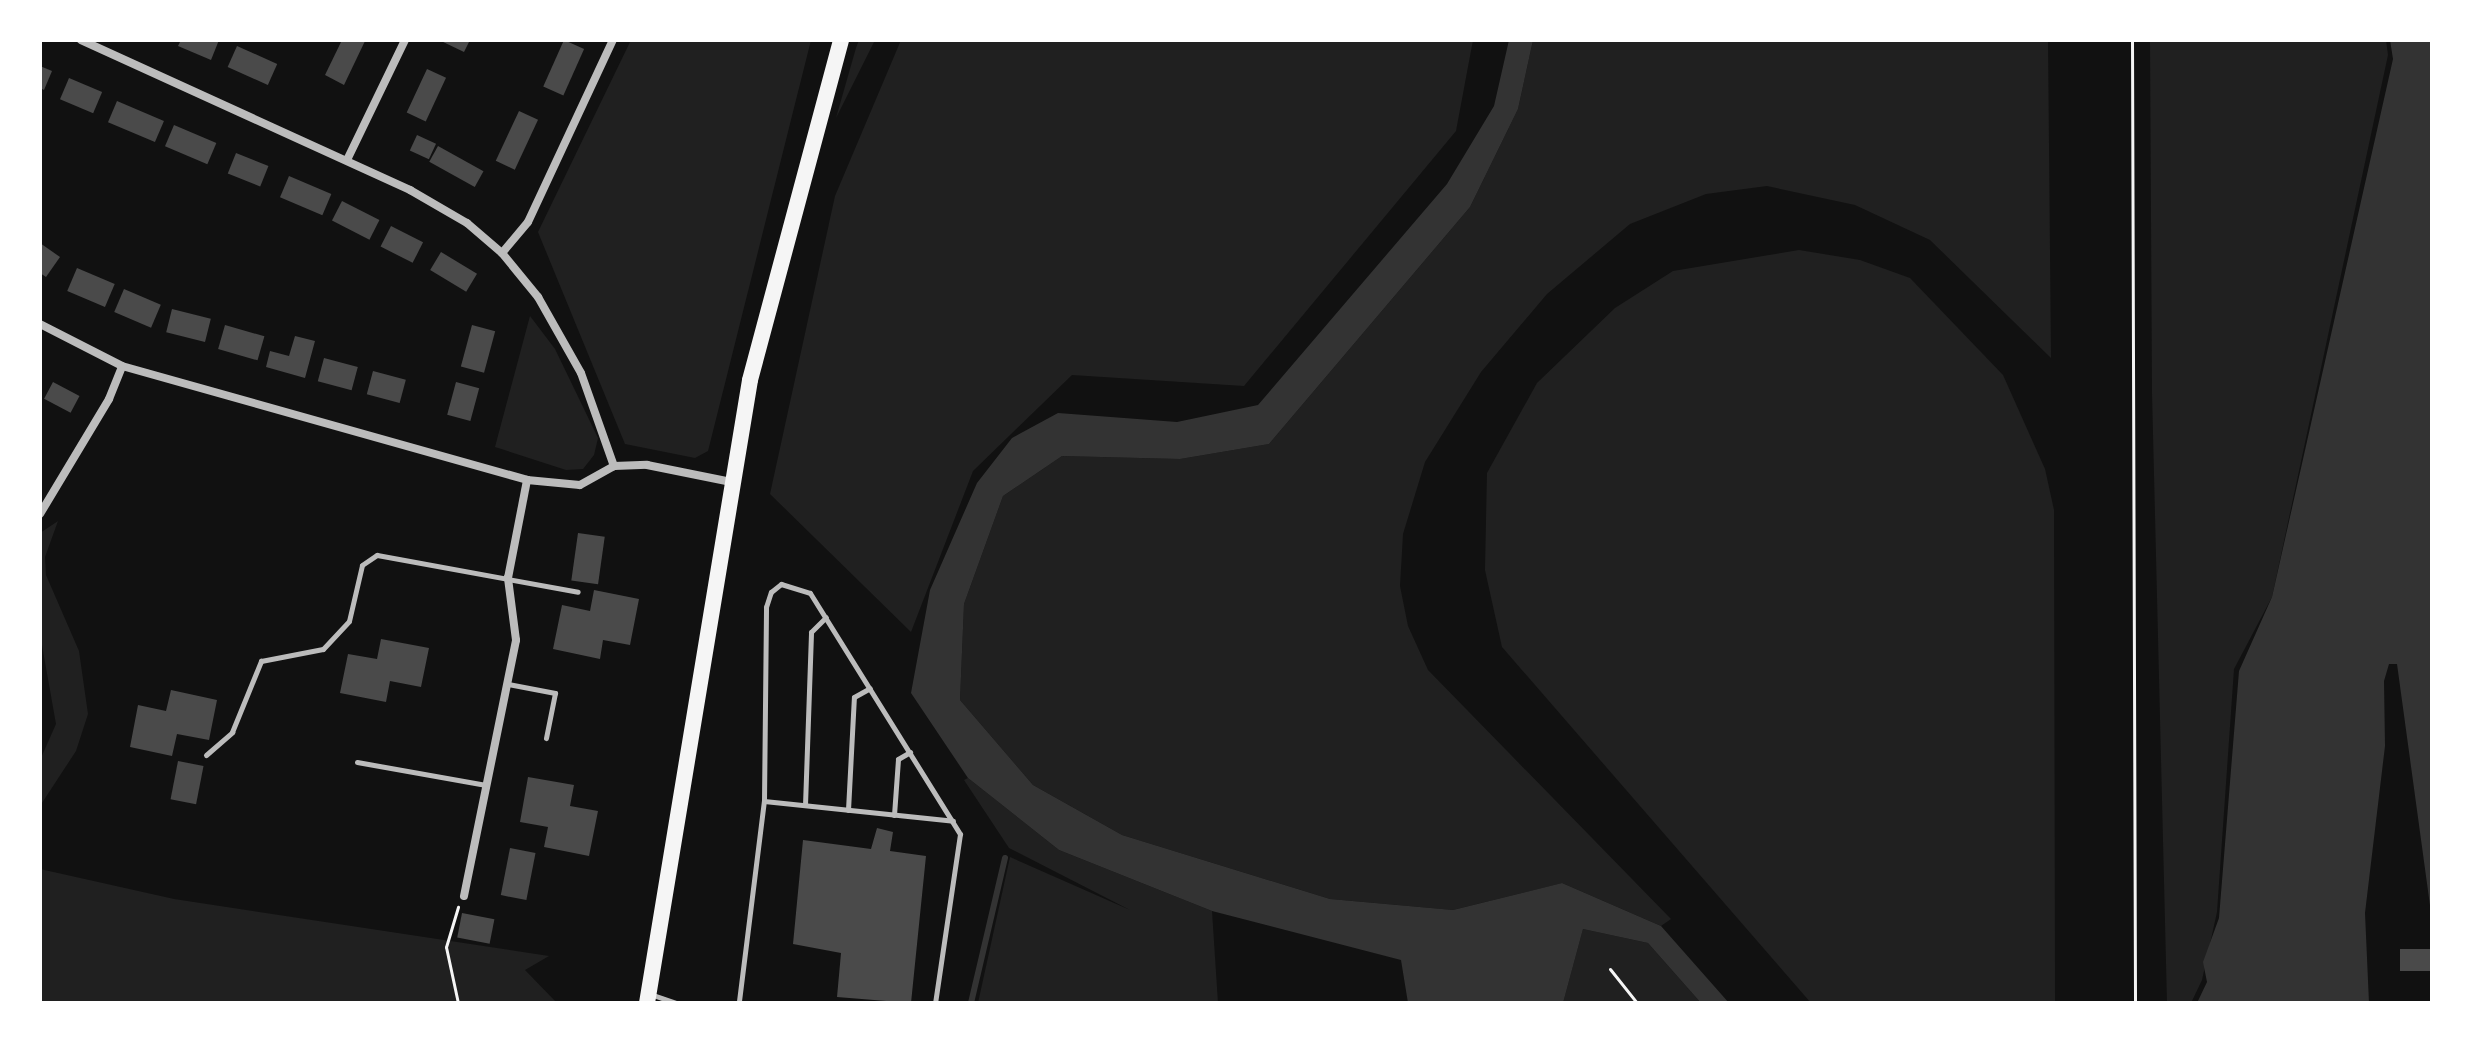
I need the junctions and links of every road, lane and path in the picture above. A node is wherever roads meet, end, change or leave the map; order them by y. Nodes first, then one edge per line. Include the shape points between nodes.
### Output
1 (81, 40) edge
2 (405, 40) edge
3 (613, 40) edge
4 (841, 40) edge
5 (2132, 40) edge
6 (347, 160) junction
7 (502, 253) junction
8 (40, 324) edge
9 (122, 366) junction
10 (614, 466) junction
11 (527, 480) junction
12 (731, 482) junction
13 (40, 514) edge
14 (508, 578) junction
15 (578, 592) dead end
16 (826, 617) junction
17 (507, 683) junction
18 (870, 688) junction
19 (546, 738) dead end
20 (910, 752) junction
21 (206, 755) dead end
22 (357, 762) dead end
23 (487, 785) junction
24 (764, 801) junction
25 (805, 805) junction
26 (848, 810) junction
27 (894, 815) junction
28 (954, 821) junction
29 (464, 896) joint
30 (1610, 969) dead end
31 (648, 998) edge
32 (742, 1002) edge
33 (458, 1003) edge
34 (676, 1003) edge
35 (726, 1003) edge
36 (935, 1003) edge
37 (1637, 1003) edge
38 (2135, 1003) edge

1 - 6 street
2 - 6 street
3 - 7 street via 528,222
4 - 12 main road via 754,364
5 - 38 path
6 - 7 street via 467,223
7 - 10 street via 538,297 581,373
8 - 9 street
9 - 11 street
9 - 13 street via 109,399
10 - 11 street via 580,485
10 - 12 street via 647,465
11 - 14 street
12 - 31 main road
14 - 15 lane
14 - 17 street via 516,640
14 - 21 lane via 377,555 362,565 349,621 323,649 261,661 232,732
16 - 18 lane
16 - 24 lane via 810,593 798,586 781,584 771,592 766,607
16 - 25 lane via 811,632
17 - 19 lane via 555,693
17 - 23 street
18 - 20 lane
18 - 26 lane via 854,697
20 - 27 lane via 898,759
20 - 28 lane
22 - 23 lane
23 - 29 street
24 - 25 lane
24 - 32 lane
25 - 26 lane
26 - 27 lane
27 - 28 lane
28 - 36 lane via 959,851
29 - 33 path via 451,919 446,947
30 - 37 path
31 - 34 lane
32 - 35 lane

